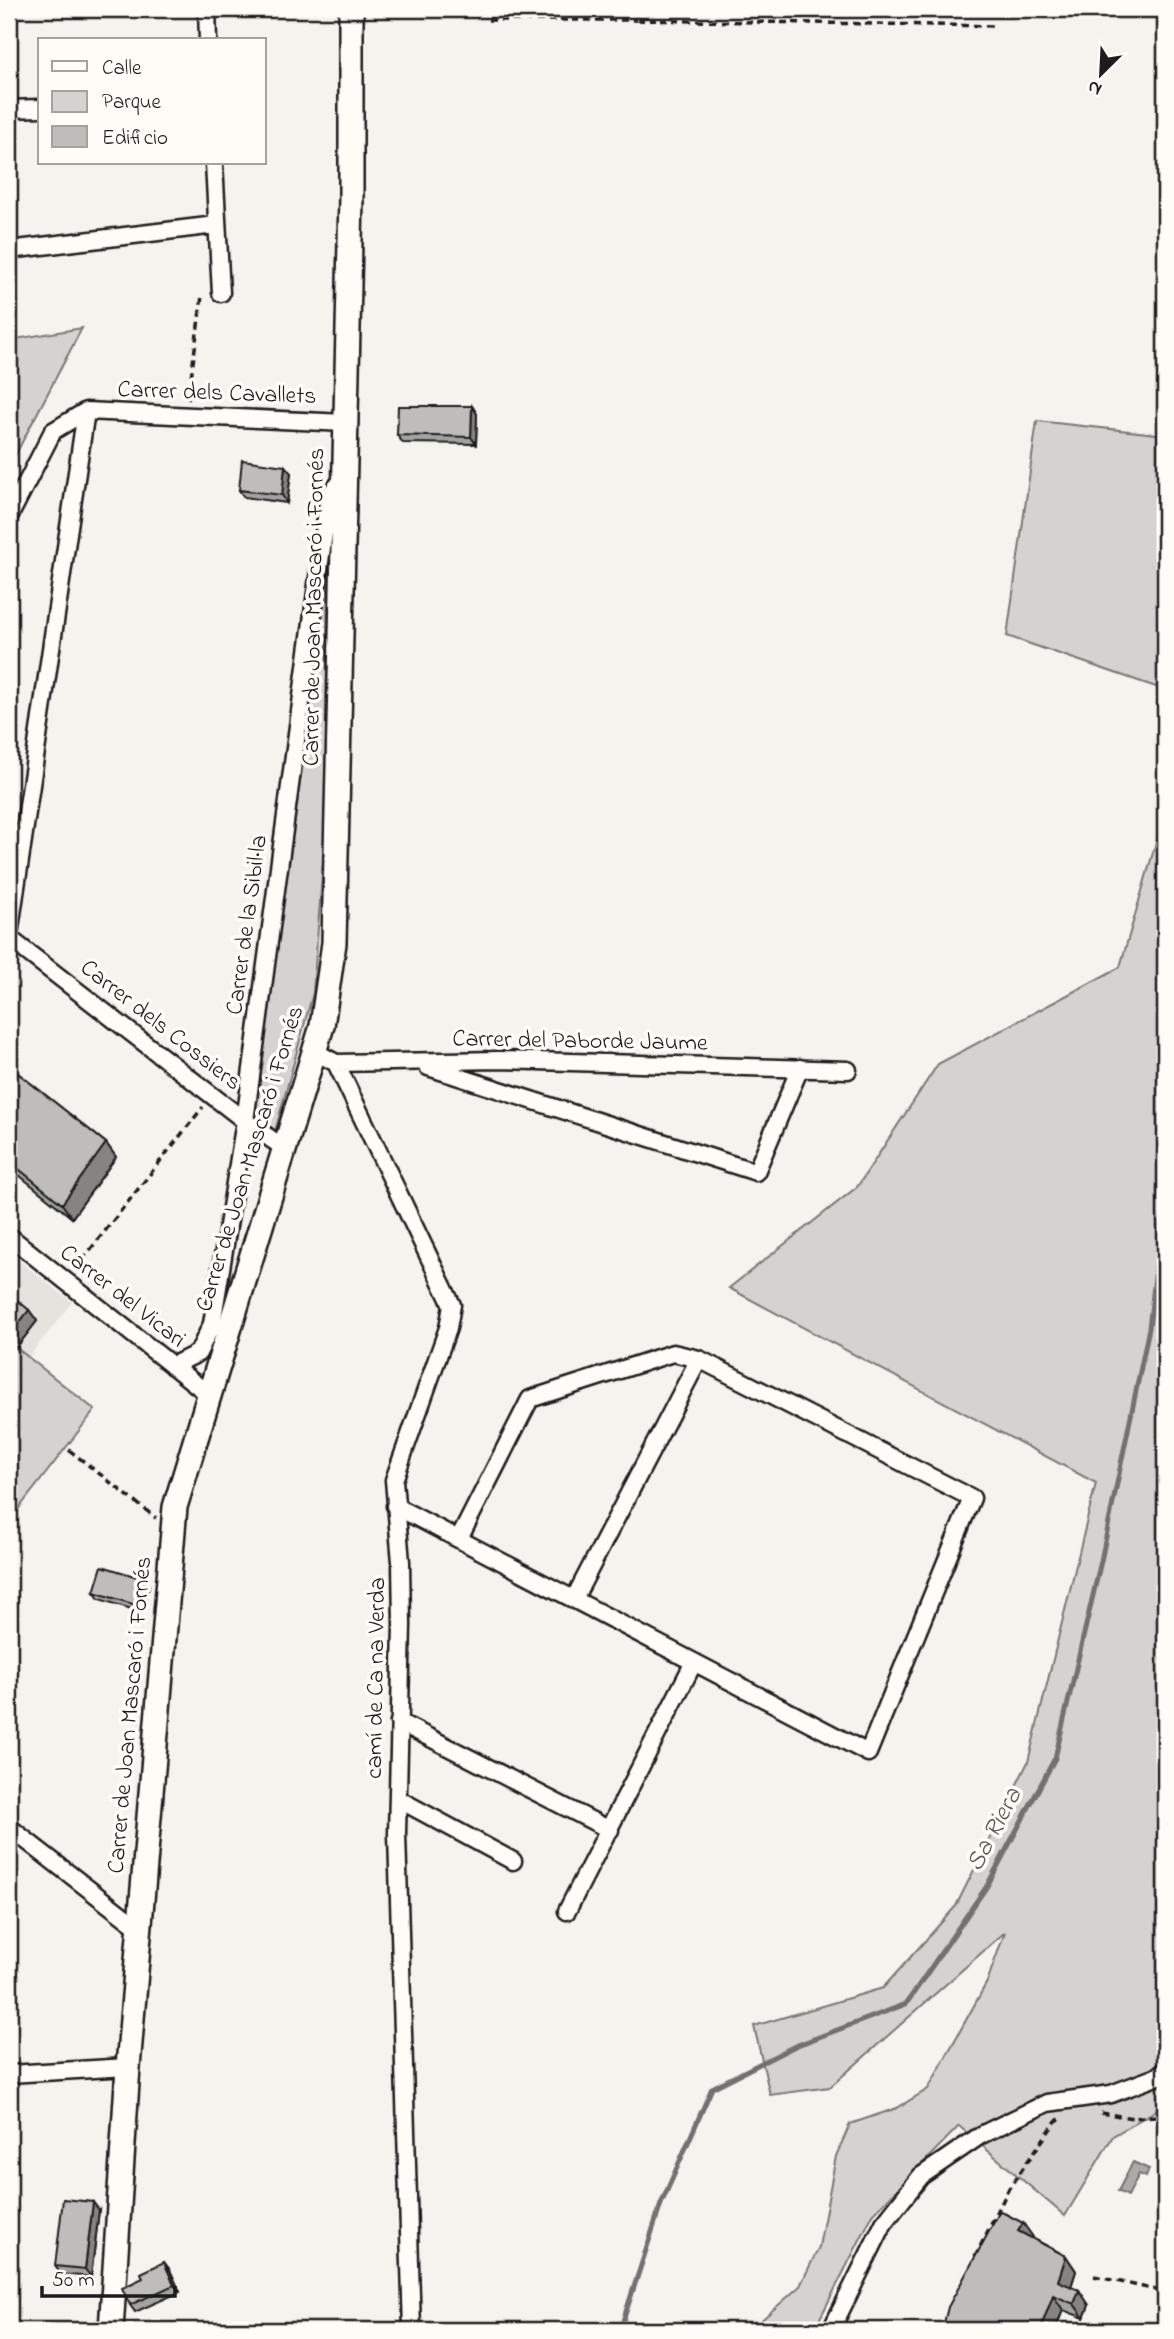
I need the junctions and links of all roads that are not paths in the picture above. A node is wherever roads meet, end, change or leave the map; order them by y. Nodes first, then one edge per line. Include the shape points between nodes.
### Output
1 (207, 9) edge
2 (351, 9) edge
3 (208, 38) edge
4 (38, 108) edge
5 (9, 109) edge
6 (214, 164) edge
7 (216, 225) junction
8 (9, 250) edge
9 (221, 293) road end
10 (86, 411) junction
11 (346, 422) junction
12 (344, 478) junction
13 (9, 517) edge
14 (9, 937) edge
15 (314, 1051) junction
16 (336, 1063) junction
17 (415, 1063) junction
18 (800, 1068) junction
19 (848, 1070) dead end
20 (245, 1121) junction
21 (284, 1148) junction
22 (9, 1236) edge
23 (699, 1359) junction
24 (172, 1366) junction
25 (208, 1394) junction
26 (395, 1506) junction
27 (459, 1539) junction
28 (574, 1599) junction
29 (694, 1662) junction
30 (399, 1721) junction
31 (398, 1800) junction
32 (9, 1827) edge
33 (610, 1830) junction
34 (513, 1861) dead end
35 (568, 1911) dead end
36 (140, 1929) junction
37 (128, 2067) junction
38 (1165, 2070) edge
39 (9, 2074) edge
40 (111, 2322) edge
41 (131, 2330) edge
42 (412, 2330) edge
43 (831, 2330) edge

1 - 3 street
2 - 11 street, Carrer de Joan Mascaró i Fornés
4 - 5 street
6 - 7 street
7 - 8 street
7 - 9 street
10 - 11 street, Carrer dels Cavallets
10 - 13 street via 53,431
10 - 14 street
11 - 12 street, Carrer de Joan Mascaró i Fornés
12 - 15 street, Carrer de Joan Mascaró i Fornés via 334,943
12 - 20 street, Carrer de la Sibil·la via 328,495
14 - 20 street, Carrer dels Cossiers
15 - 16 street, Carrer del Paborde Jaume
15 - 21 street, Carrer de Joan Mascaró i Fornés
16 - 17 street, Carrer del Paborde Jaume
16 - 26 street, camí de Ca na Verda via 452,1305 394,1480
17 - 18 street, Carrer del Paborde Jaume via 499,1060
17 - 18 street via 756,1172
18 - 19 street, Carrer del Paborde Jaume
20 - 21 street, Carrer dels Cossiers
20 - 24 street, Carrer de la Sibil·la via 212,1324 198,1353
21 - 25 street, Carrer de Joan Mascaró i Fornés
22 - 24 street, Carrer del Vicari
23 - 27 street via 673,1353 530,1399
23 - 28 street
23 - 29 street via 972,1498 868,1753
24 - 25 street, Carrer del Vicari
25 - 36 street, Carrer de Joan Mascaró i Fornés via 175,1507
26 - 27 street
26 - 30 street, camí de Ca na Verda via 401,1562
27 - 28 street
28 - 29 street
29 - 33 street
30 - 31 street, camí de Ca na Verda
30 - 33 street
31 - 34 street
31 - 42 street, camí de Ca na Verda
32 - 36 street
33 - 35 street
36 - 37 street, Carrer de Joan Mascaró i Fornés
37 - 39 street
37 - 40 street, Carrer de Joan Mascaró i Fornés
38 - 43 street via 1111,2094 1047,2103 981,2135 921,2176 884,2223
40 - 41 street via 128,2325

